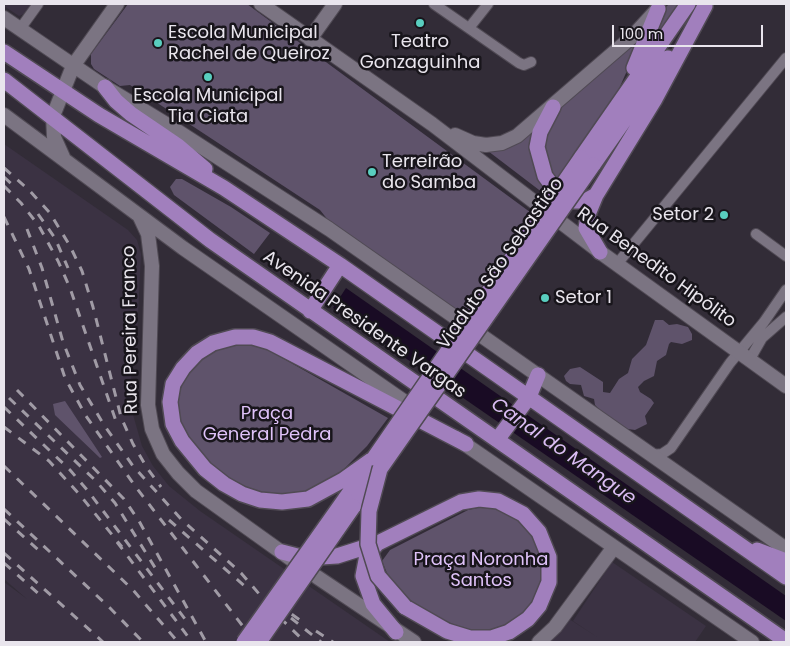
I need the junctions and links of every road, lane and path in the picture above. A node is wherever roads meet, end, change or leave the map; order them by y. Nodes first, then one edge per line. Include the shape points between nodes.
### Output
1 (38, 4) edge
2 (117, 4) edge
3 (261, 4) edge
4 (335, 4) edge
5 (434, 4) edge
6 (488, 4) edge
7 (688, 4) edge
8 (706, 5) edge
9 (660, 6) edge
10 (4, 18) edge
11 (469, 28) junction
12 (20, 29) junction
13 (310, 39) junction
14 (4, 52) edge
15 (786, 58) edge
16 (531, 62) dead end
17 (73, 66) junction
18 (4, 80) edge
19 (105, 87) junction
20 (63, 92) junction
21 (617, 103) junction
22 (553, 107) junction
23 (4, 115) edge
24 (53, 116) junction
25 (432, 124) junction
26 (64, 160) junction
27 (587, 161) junction
28 (224, 188) junction
29 (596, 195) junction
30 (140, 216) junction
31 (756, 234) dead end
32 (600, 252) junction
33 (786, 256) edge
34 (617, 264) junction
35 (340, 266) junction
36 (786, 290) edge
37 (310, 311) junction
38 (786, 317) edge
39 (744, 355) junction
40 (538, 375) junction
41 (786, 386) edge
42 (526, 403) junction
43 (501, 435) junction
44 (466, 444) junction
45 (650, 455) junction
46 (377, 464) junction
47 (349, 503) junction
48 (378, 543) junction
49 (741, 544) junction
50 (614, 546) junction
51 (786, 549) edge
52 (287, 556) joint
53 (786, 561) edge
54 (316, 577) dead end
55 (786, 578) edge
56 (396, 632) junction
57 (786, 641) edge
58 (244, 642) edge
59 (259, 642) edge
60 (414, 642) edge
61 (539, 642) edge
62 (752, 642) edge

1 - 12 street
2 - 17 main road
3 - 13 main road, Rua Benedito Hipólito
4 - 13 main road
5 - 11 street
6 - 11 street
7 - 21 main road
8 - 27 main road
8 - 29 main road via 655,100
9 - 21 main road
9 - 22 main road via 633,36
10 - 12 main road
11 - 16 street via 519,63
12 - 17 main road
13 - 25 main road, Rua Benedito Hipólito
14 - 20 main road, Avenida Presidente Vargas
15 - 34 street
17 - 19 main road
17 - 20 main road
18 - 24 main road, Avenida Presidente Vargas
19 - 28 main road via 116,102 178,146
19 - 40 main road via 329,229
20 - 24 main road
20 - 28 main road, Avenida Presidente Vargas
21 - 27 main road
22 - 25 main road via 517,136 502,143 473,143
22 - 29 main road via 540,132 537,147 545,176 556,191 574,201 585,201
23 - 26 main road
24 - 26 main road via 54,137
24 - 37 main road, Avenida Presidente Vargas via 210,240
25 - 32 main road, Rua Benedito Hipólito
26 - 30 main road
27 - 46 main road, Viaduto São Sebastião, bridge
28 - 35 main road, Avenida Presidente Vargas
29 - 32 main road via 586,219 586,228
30 - 44 main road
30 - 52 main road, Rua Pereira Franco via 148,234 152,266 148,404 152,429 163,454 190,485
31 - 33 street
32 - 34 main road, Rua Benedito Hipólito
34 - 39 main road, Rua Benedito Hipólito
35 - 37 main road
35 - 42 main road, Avenida Presidente Vargas
36 - 39 street
37 - 43 main road, Avenida Presidente Vargas
38 - 39 street
39 - 41 main road, Rua Benedito Hipólito
39 - 45 street via 671,448 662,454
40 - 42 main road
40 - 45 main road
42 - 43 main road
42 - 49 main road, Avenida Presidente Vargas
43 - 57 main road, Avenida Presidente Vargas
44 - 46 main road via 270,342 253,337 235,337 213,343 197,353 173,384 170,402 173,424 187,449 205,470 224,484 260,500 308,499
44 - 50 main road
45 - 51 main road
46 - 47 main road, Viaduto São Sebastião, bridge
46 - 48 main road, bridge via 369,511 368,544 378,576 405,607 447,631 470,638 491,638 509,632 528,619 539,606 549,582 549,557 539,532 523,514 498,501 479,499 462,502
47 - 58 main road, bridge
47 - 59 main road, bridge
48 - 52 main road via 319,559
48 - 56 main road via 367,555 363,576 373,604
49 - 53 main road
49 - 55 main road, Avenida Presidente Vargas
50 - 61 main road via 555,627
50 - 62 main road
54 - 56 main road
56 - 60 main road

